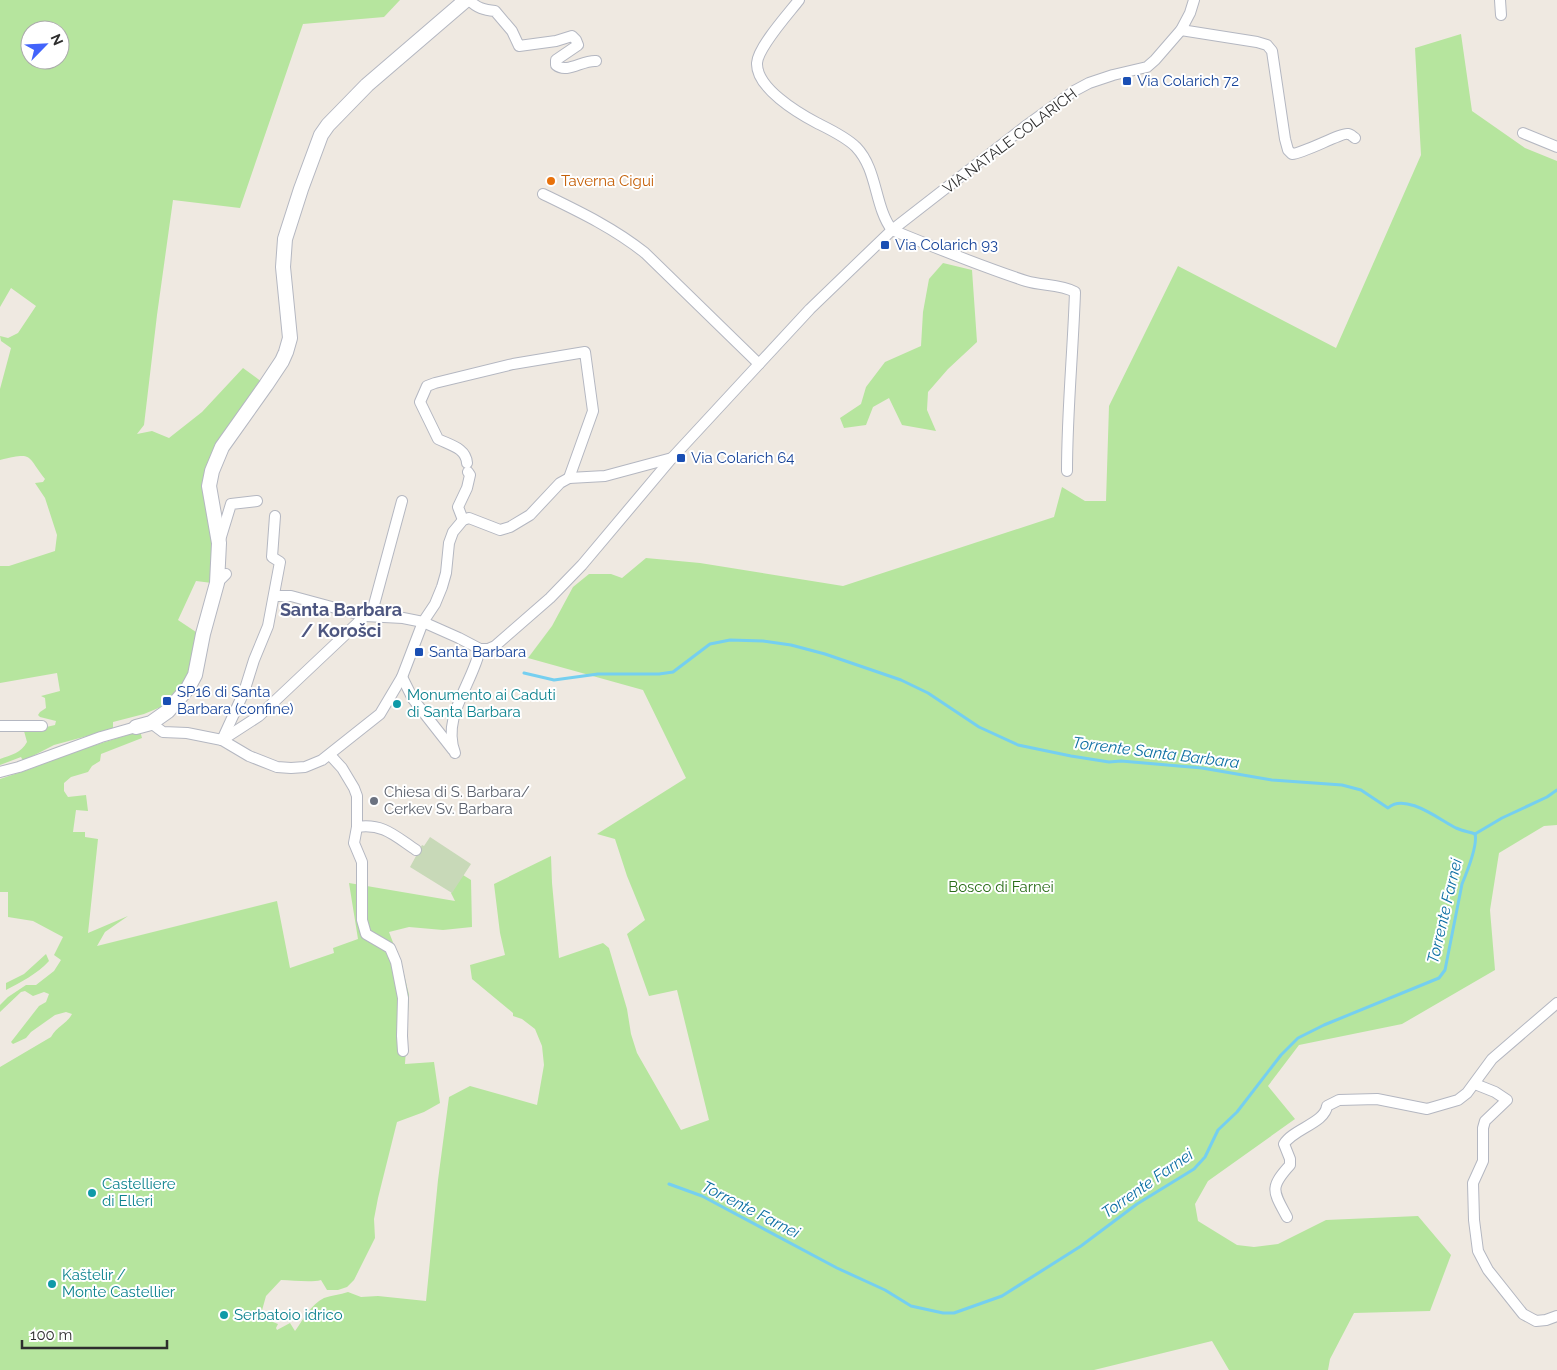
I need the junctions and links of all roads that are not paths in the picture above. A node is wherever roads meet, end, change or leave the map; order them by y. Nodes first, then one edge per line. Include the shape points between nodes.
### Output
1 (468, 0) edge
2 (799, 0) edge
3 (1194, 0) edge
4 (1500, 0) edge
5 (1501, 15) dead end
6 (1181, 30) junction
7 (596, 61) dead end
8 (1523, 133) dead end
9 (1355, 138) dead end
10 (1557, 147) edge
11 (543, 194) dead end
12 (892, 230) junction
13 (759, 364) junction
14 (672, 458) junction
15 (1067, 471) dead end
16 (569, 478) junction
17 (257, 501) dead end
18 (402, 501) dead end
19 (276, 516) dead end
20 (463, 520) junction
21 (219, 544) junction
22 (275, 596) junction
23 (368, 616) junction
24 (423, 622) junction
25 (480, 649) junction
26 (402, 677) junction
27 (151, 723) junction
28 (0, 726) edge
29 (42, 726) dead end
30 (136, 727) joint
31 (222, 740) junction
32 (330, 755) junction
33 (0, 772) edge
34 (357, 827) junction
35 (416, 850) dead end
36 (1557, 1003) edge
37 (403, 1051) dead end
38 (1475, 1084) junction
39 (1287, 1217) dead end
40 (1557, 1316) edge

1 - 7 street via 475,6 495,11 512,31 519,46 572,36 578,44 556,60 560,68 566,69 588,60
1 - 21 street via 367,85 322,135 300,189 285,239 283,267 290,338 286,352 222,447 212,471 209,486
2 - 12 street via 764,47 757,62 759,72 779,98 855,146 870,171 884,220
3 - 6 street, VIA NATALE COLARICH
4 - 5 street
6 - 9 street via 1267,45 1272,51 1285,139 1292,154 1299,154 1342,134
6 - 12 street, VIA NATALE COLARICH via 1147,67 1112,75 1074,91
8 - 10 street
11 - 13 street via 604,225 639,248
12 - 13 street, VIA NATALE COLARICH via 810,309
12 - 15 street via 981,266 1029,282 1075,292
13 - 14 street, VIA NATALE COLARICH
14 - 16 street via 605,476
14 - 25 street, VIA NATALE COLARICH via 550,598 495,646
16 - 20 street via 560,483 530,515 510,527 500,530 476,520
16 - 20 street via 593,411 586,352 513,364 434,383 427,386 420,402 438,439 463,450 466,457 470,475 458,507
17 - 21 street via 231,504
18 - 23 street
19 - 22 street via 272,557 280,562
20 - 24 street via 453,532 442,587
21 - 27 street via 222,579 203,634 195,675 181,698
22 - 23 street via 291,596
22 - 31 street via 268,626 244,692
23 - 24 street
23 - 31 street via 259,716
24 - 25 street
24 - 26 street
25 - 26 street via 454,715 452,741 455,753 424,715
26 - 32 street via 380,714
27 - 30 street
27 - 31 street via 163,732
28 - 29 street
30 - 33 street
31 - 32 street via 277,767 305,767
32 - 34 street via 342,768 357,796
34 - 35 street via 380,827
34 - 37 street via 354,843 362,862 362,920 366,934 390,948 395,957 403,998
36 - 38 street via 1492,1059
38 - 39 street via 1458,1100 1427,1109 1377,1099 1331,1103 1321,1117 1296,1132 1284,1144 1290,1165 1277,1180 1274,1191
38 - 40 street via 1507,1100 1485,1121 1483,1128 1483,1161 1473,1183 1476,1243 1483,1262 1523,1314 1536,1321

